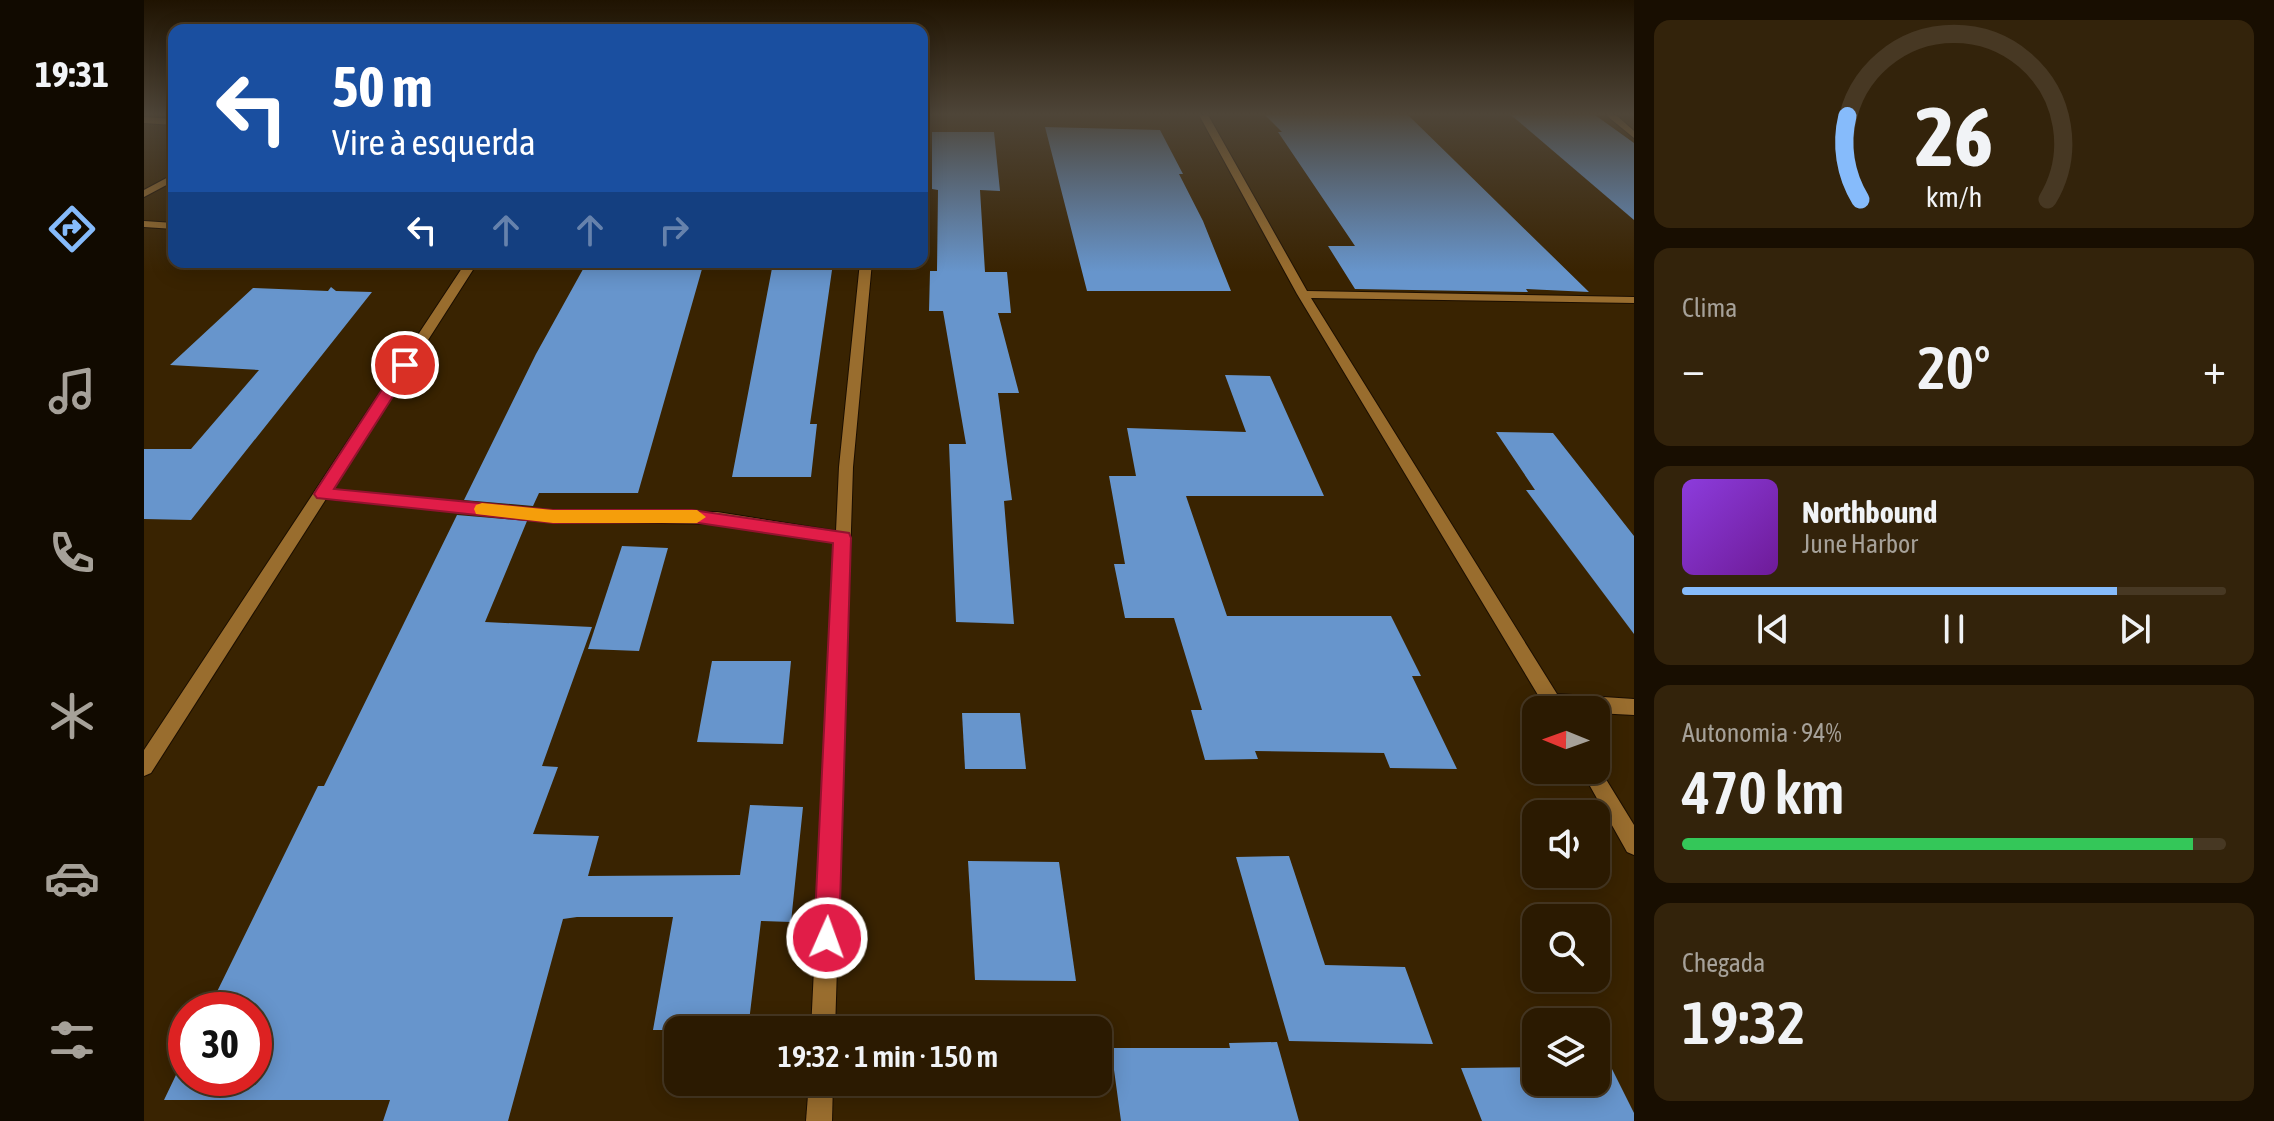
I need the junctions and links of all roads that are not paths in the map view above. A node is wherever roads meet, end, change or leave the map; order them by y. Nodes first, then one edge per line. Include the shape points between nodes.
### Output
1 (1232, 167) edge
2 (168, 180) edge
3 (144, 194) edge
4 (144, 224) edge
5 (168, 226) edge
6 (468, 268) edge
7 (866, 268) edge
8 (1303, 294) junction
9 (1634, 300) edge
10 (323, 494) junction
11 (843, 538) junction
12 (1549, 696) edge
13 (1610, 707) edge
14 (1634, 707) edge
15 (144, 767) edge
16 (1599, 784) edge
17 (1634, 845) edge
18 (824, 1016) edge
19 (820, 1096) edge
20 (819, 1121) edge

1 - 8 street
2 - 3 street
4 - 5 street
6 - 10 street
7 - 11 street
8 - 9 street
8 - 12 street
10 - 11 street via 553,516 692,516
10 - 15 street
11 - 18 street
13 - 14 street
16 - 17 street
19 - 20 street

